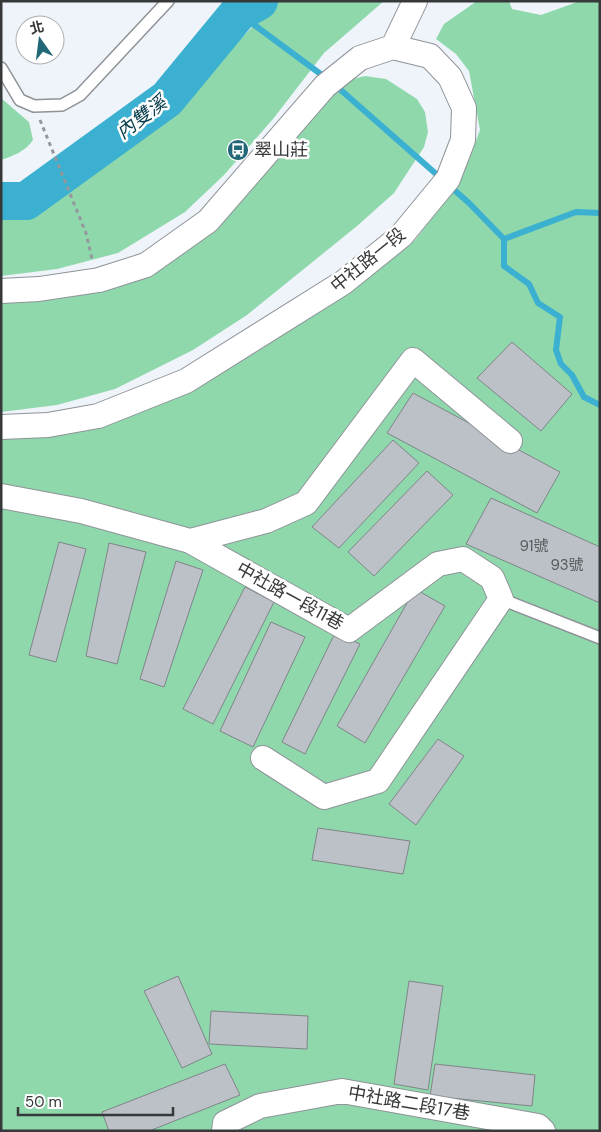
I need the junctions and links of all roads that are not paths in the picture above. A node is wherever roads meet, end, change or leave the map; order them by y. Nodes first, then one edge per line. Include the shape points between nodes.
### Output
1 (168, 1) edge
2 (416, 1) edge
3 (393, 47) junction
4 (1, 68) edge
5 (1, 291) edge
6 (1, 427) edge
7 (510, 441) dead end
8 (1, 496) edge
9 (190, 541) junction
10 (500, 599) junction
11 (600, 638) edge
12 (263, 758) dead end
13 (224, 1131) edge
14 (543, 1131) edge

1 - 4 lane via 80,95 62,104 34,106 20,100
2 - 3 street
3 - 5 street via 360,58 325,86 208,221 146,265 99,280
3 - 6 street, 中社路一段 via 430,56 450,77 464,108 463,140 448,179 400,236 344,282 186,381 98,416 48,425
7 - 9 street via 413,360 306,503 266,520
8 - 9 street, 中社路一段11巷 via 81,511
9 - 10 street, 中社路一段11巷 via 349,630 438,564 463,559 492,578
10 - 11 lane
10 - 12 street via 378,781 324,797
13 - 14 street, 中社路二段17巷 via 226,1123 260,1106 342,1091 538,1126

